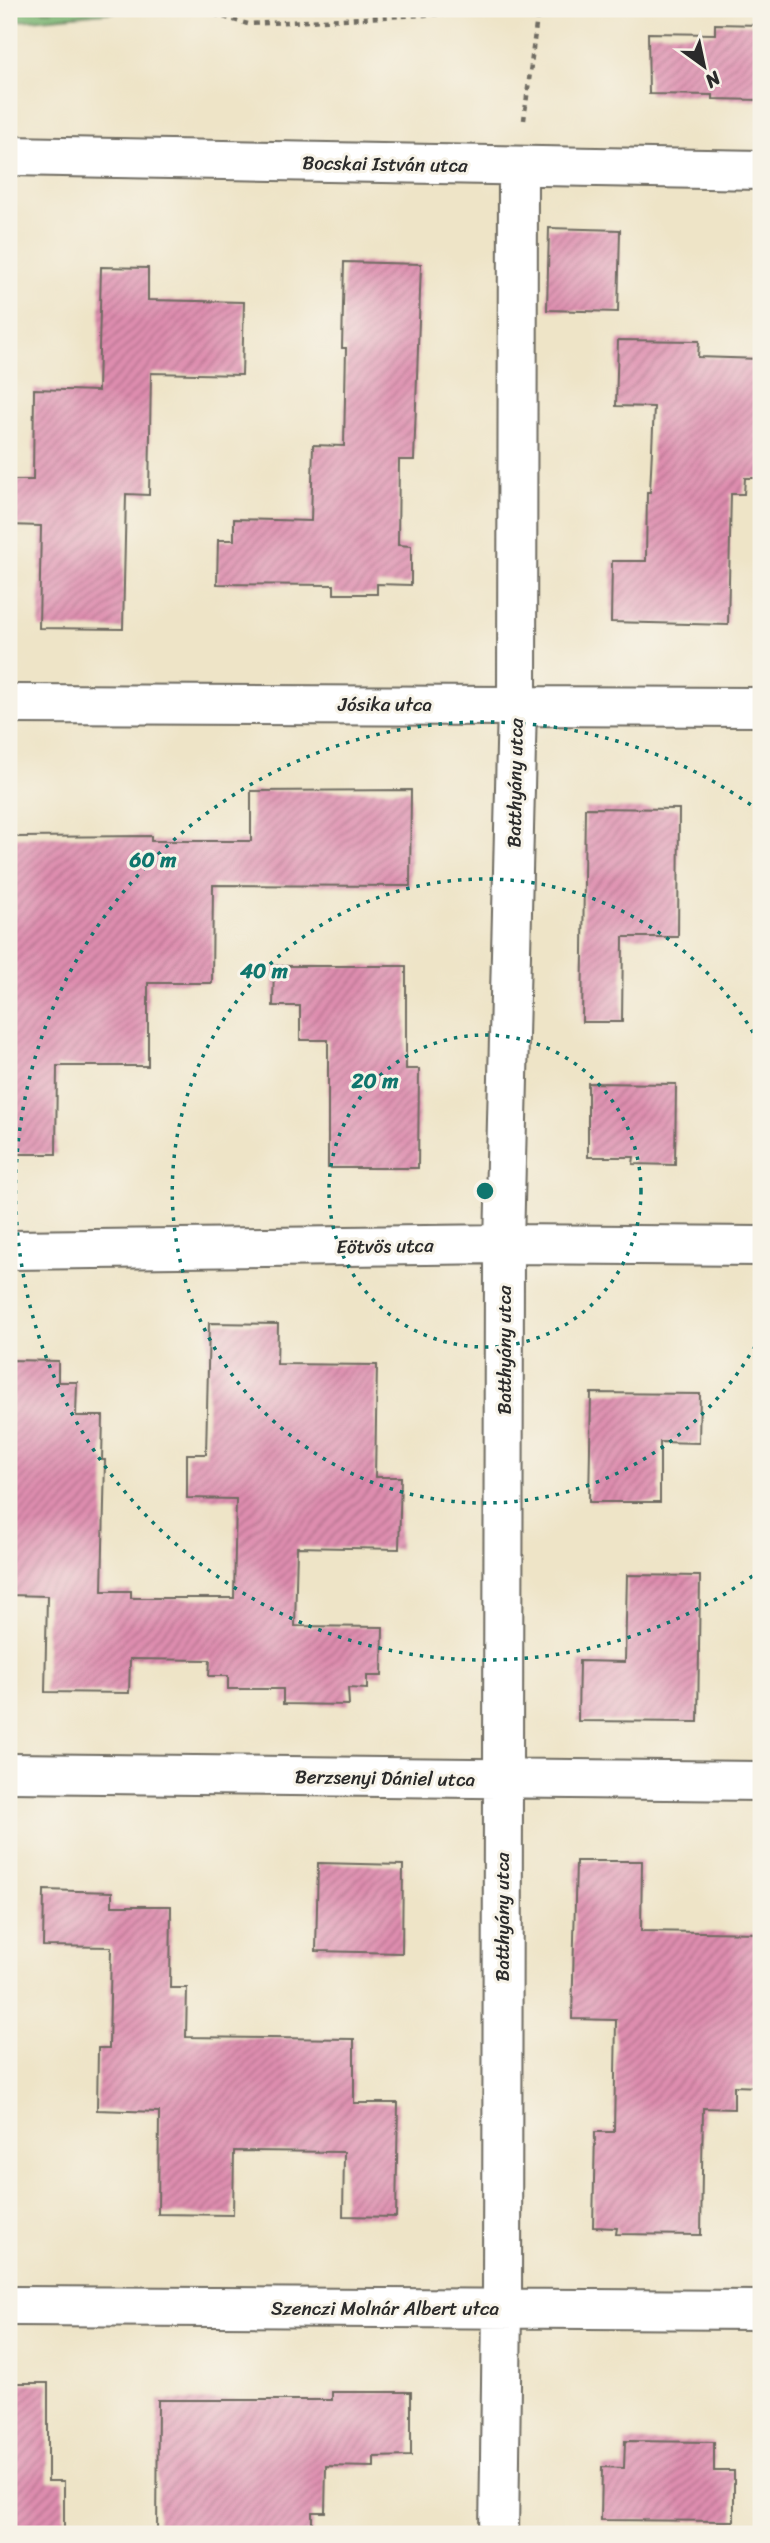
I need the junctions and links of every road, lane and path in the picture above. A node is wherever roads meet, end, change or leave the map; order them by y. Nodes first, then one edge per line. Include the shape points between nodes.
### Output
1 (195, 9) edge
2 (538, 9) edge
3 (9, 156) edge
4 (518, 166) junction
5 (761, 170) edge
6 (9, 704) edge
7 (517, 705) junction
8 (761, 707) edge
9 (504, 1244) junction
10 (761, 1246) edge
11 (9, 1250) edge
12 (9, 1773) edge
13 (503, 1780) junction
14 (761, 1781) edge
15 (9, 2306) edge
16 (502, 2308) junction
17 (761, 2311) edge
18 (499, 2534) edge

1 - 2 path via 248,24
2 - 4 path
3 - 4 street, Bocskai István utca
4 - 5 street, Bocskai István utca
4 - 7 street, Batthyány utca
6 - 7 street, Jósika utca
7 - 8 street, Jósika utca
7 - 9 street, Batthyány utca
9 - 10 street, Eötvös utca
9 - 11 street, Eötvös utca
9 - 13 street, Batthyány utca
12 - 13 street, Berzsenyi Dániel utca
13 - 14 street, Berzsenyi Dániel utca
13 - 16 street, Batthyány utca
15 - 16 street, Szenczi Molnár Albert utca
16 - 17 street, Szenczi Molnár Albert utca
16 - 18 street, Batthyány utca

